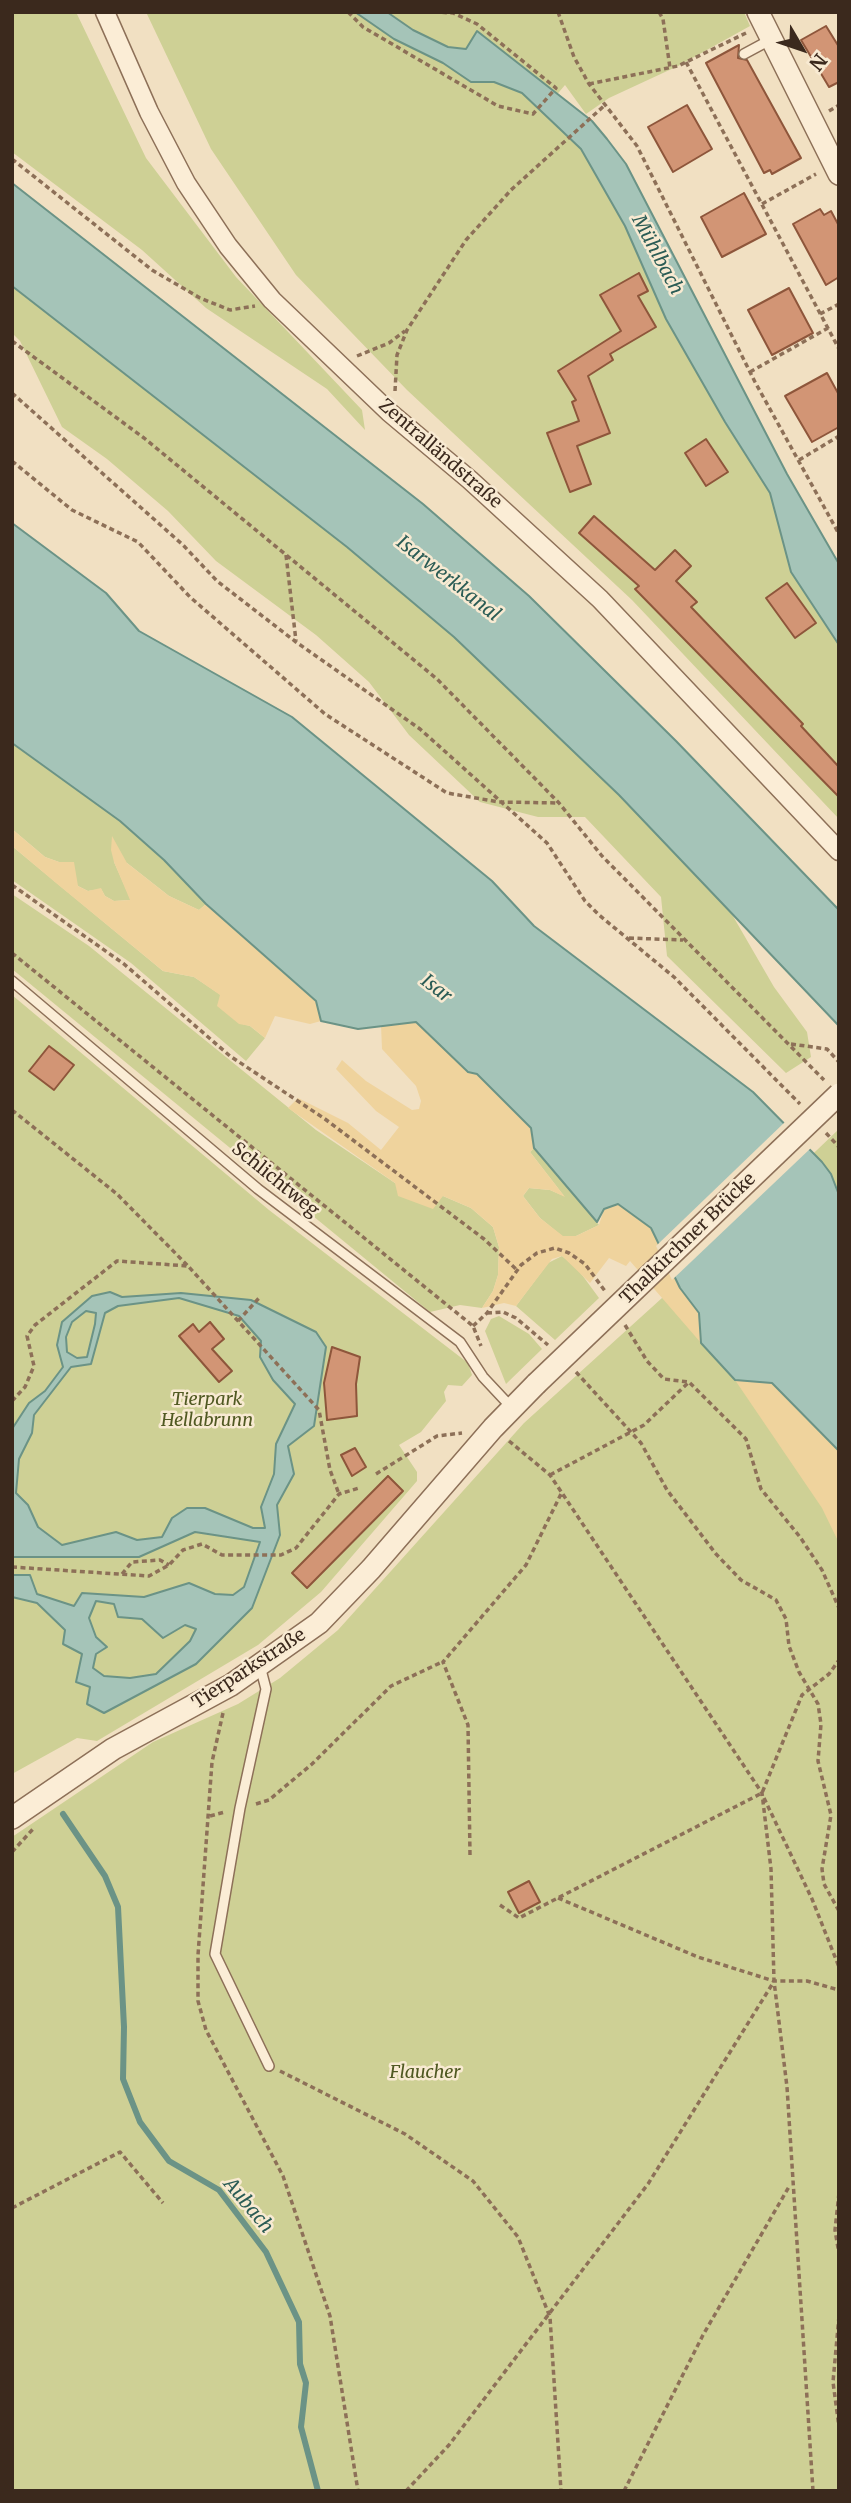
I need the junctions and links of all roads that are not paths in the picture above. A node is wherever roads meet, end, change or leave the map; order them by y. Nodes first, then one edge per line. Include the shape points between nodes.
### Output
1 (105, 12) edge
2 (763, 26) edge
3 (744, 54) dead end
4 (839, 174) edge
5 (839, 851) edge
6 (12, 981) edge
7 (834, 1090) edge
8 (536, 1384) joint
9 (512, 1408) junction
10 (260, 1666) junction
11 (12, 1818) edge
12 (269, 2066) road end

1 - 5 street, Zentralländstraße via 186,183 272,300 389,412 465,475 600,600
2 - 3 lane
2 - 4 street
6 - 9 lane, Schlichtweg via 258,1189 460,1342 483,1377
7 - 8 street, Thalkirchner Brücke, bridge
8 - 9 street, Tierparkstraße
9 - 10 street, Tierparkstraße via 346,1597
10 - 11 street, Tierparkstraße via 113,1749
10 - 12 lane via 266,1689 215,1954

